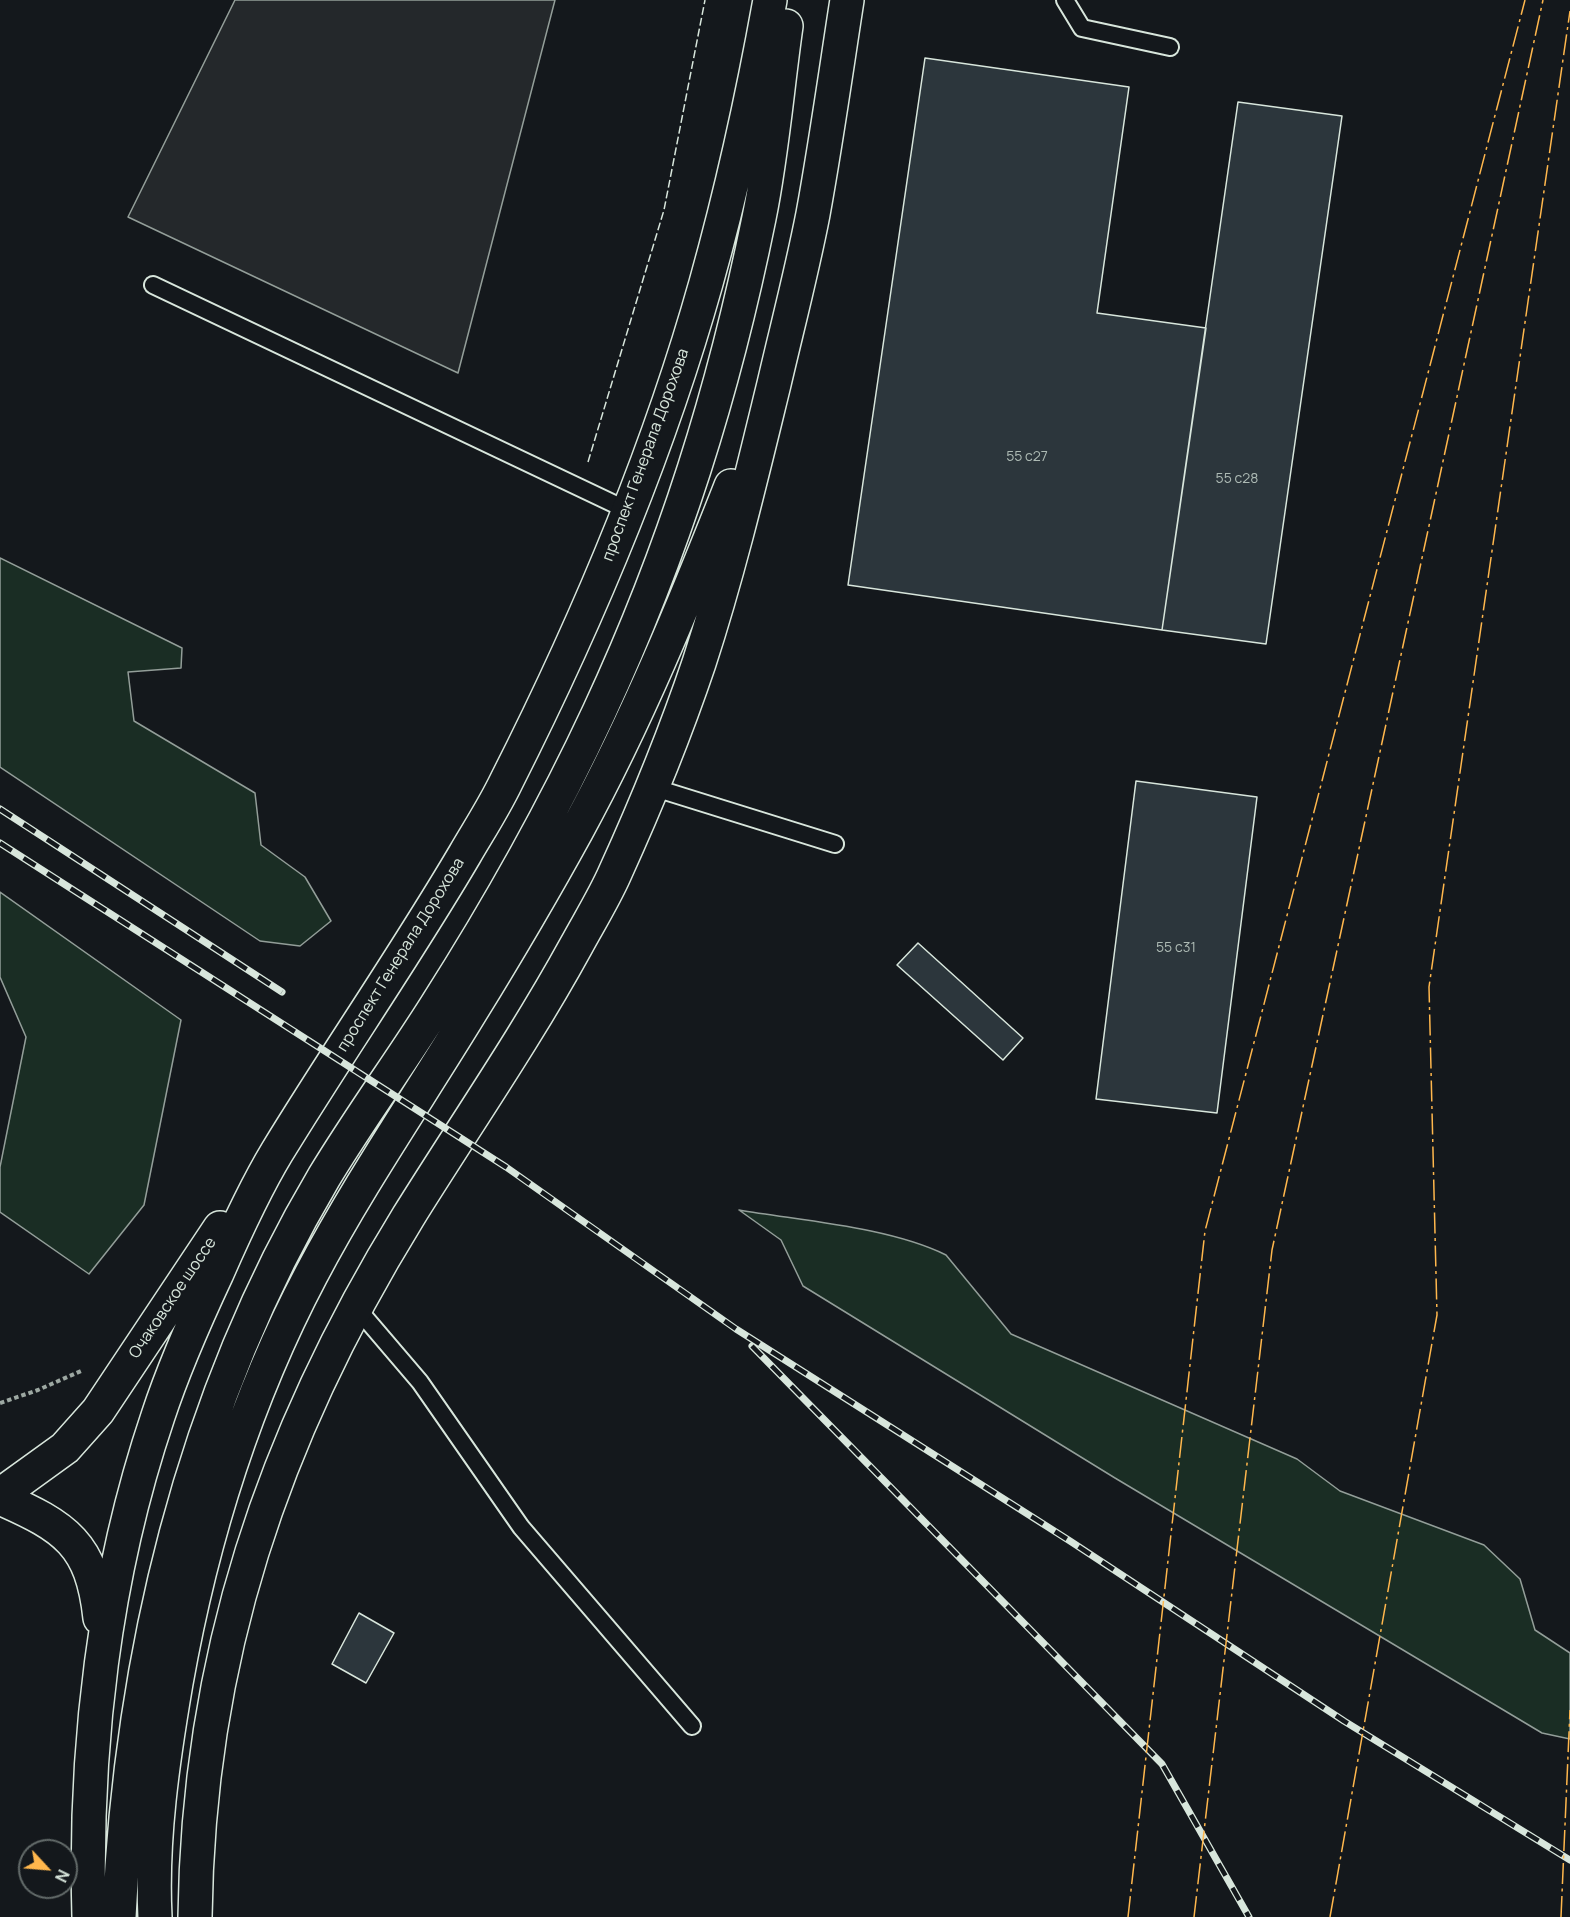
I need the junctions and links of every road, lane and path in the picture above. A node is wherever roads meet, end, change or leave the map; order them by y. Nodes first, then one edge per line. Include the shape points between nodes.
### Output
1 (847, 0) edge
2 (1065, 0) edge
3 (772, 2) edge
4 (1170, 46) dead end
5 (153, 285) dead end
6 (778, 365) junction
7 (629, 511) junction
8 (652, 787) junction
9 (835, 844) dead end
10 (324, 1079) junction
11 (356, 1307) junction
12 (84, 1370) dead end
13 (0, 1403) edge
14 (0, 1496) edge
15 (104, 1654) junction
16 (692, 1726) dead end
17 (89, 1917) edge
18 (119, 1917) edge
19 (156, 1917) edge
20 (195, 1917) edge

1 - 6 main road via 813,214
2 - 4 lane via 1082,28
3 - 7 main road, проспект Генерала Дорохова via 705,286
3 - 18 main road, проспект Генерала Дорохова via 760,212 729,352 693,476 652,594 548,814 439,1002 313,1198 241,1342 207,1430 155,1617 138,1711
5 - 7 lane
6 - 8 main road via 744,510 698,664
6 - 19 main road via 681,612 629,728 477,1002 353,1198 309,1277 273,1354 240,1437 208,1536 187,1623 160,1795
7 - 10 main road, проспект Генерала Дорохова via 504,787 404,955
8 - 9 lane
8 - 11 main road via 613,880 560,975
10 - 14 main road, Очаковское шоссе via 98,1412 65,1448
10 - 15 main road, проспект Генерала Дорохова via 274,1157 193,1324 158,1416 128,1520 108,1613
11 - 16 lane via 420,1383 521,1527
11 - 20 main road via 290,1444 245,1568 206,1748
12 - 13 path
14 - 15 main road, Очаковское шоссе via 64,1533 85,1556 96,1583
15 - 17 main road, проспект Генерала Дорохова via 94,1737

